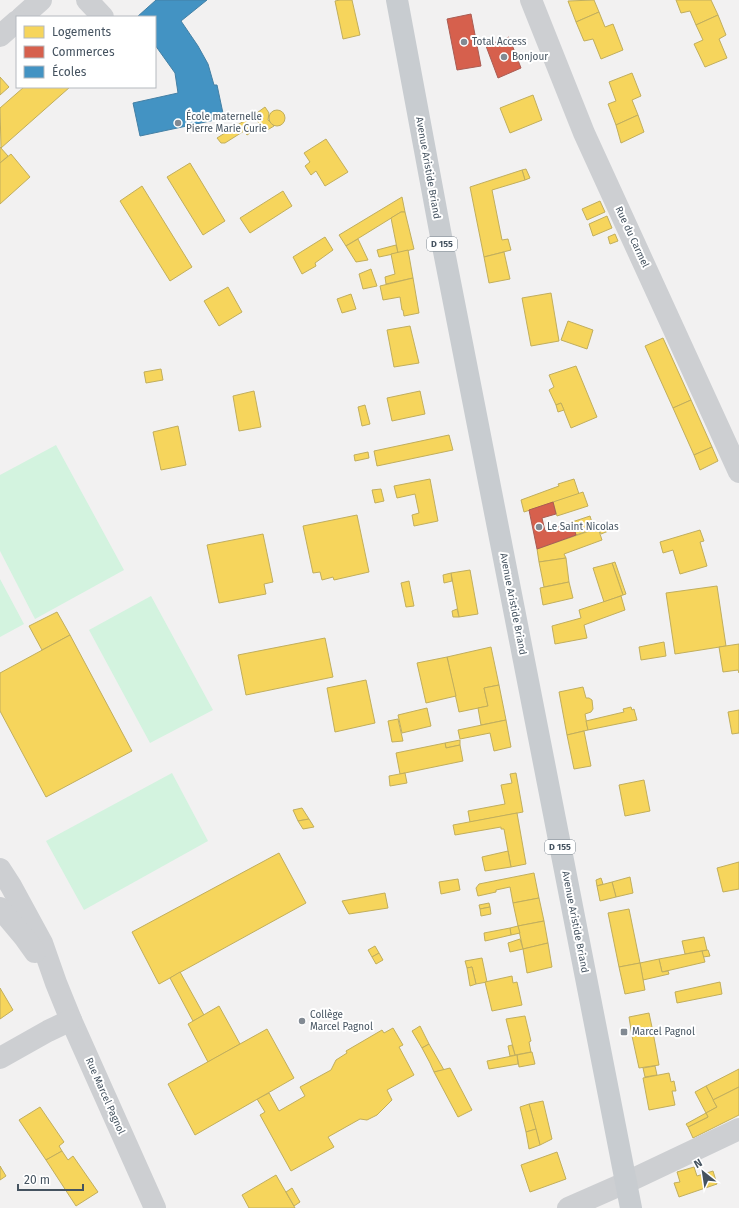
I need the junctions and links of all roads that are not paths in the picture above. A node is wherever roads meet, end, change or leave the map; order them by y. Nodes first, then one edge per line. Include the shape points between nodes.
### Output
1 (41, 0) edge
2 (87, 0) edge
3 (397, 0) edge
4 (531, 0) edge
5 (23, 16) edge
6 (102, 16) edge
7 (16, 23) edge
8 (0, 36) edge
9 (739, 472) edge
10 (0, 869) edge
11 (0, 908) edge
12 (56, 983) junction
13 (71, 1020) junction
14 (0, 1058) edge
15 (739, 1129) edge
16 (625, 1183) junction
17 (155, 1208) edge
18 (568, 1208) edge
19 (631, 1208) edge

1 - 5 street
2 - 6 street
3 - 16 main road, Avenue Aristide Briand / D 155
4 - 9 street, Rue du Carmel via 584,133
7 - 8 street
10 - 12 street, Rue Marcel Pagnol via 42,943
11 - 12 street, Rue Marcel Pagnol via 25,938
12 - 13 street, Rue Marcel Pagnol
13 - 14 street
13 - 17 street, Rue Marcel Pagnol
15 - 16 street
16 - 18 street
16 - 19 main road, Avenue Aristide Briand / D 155

